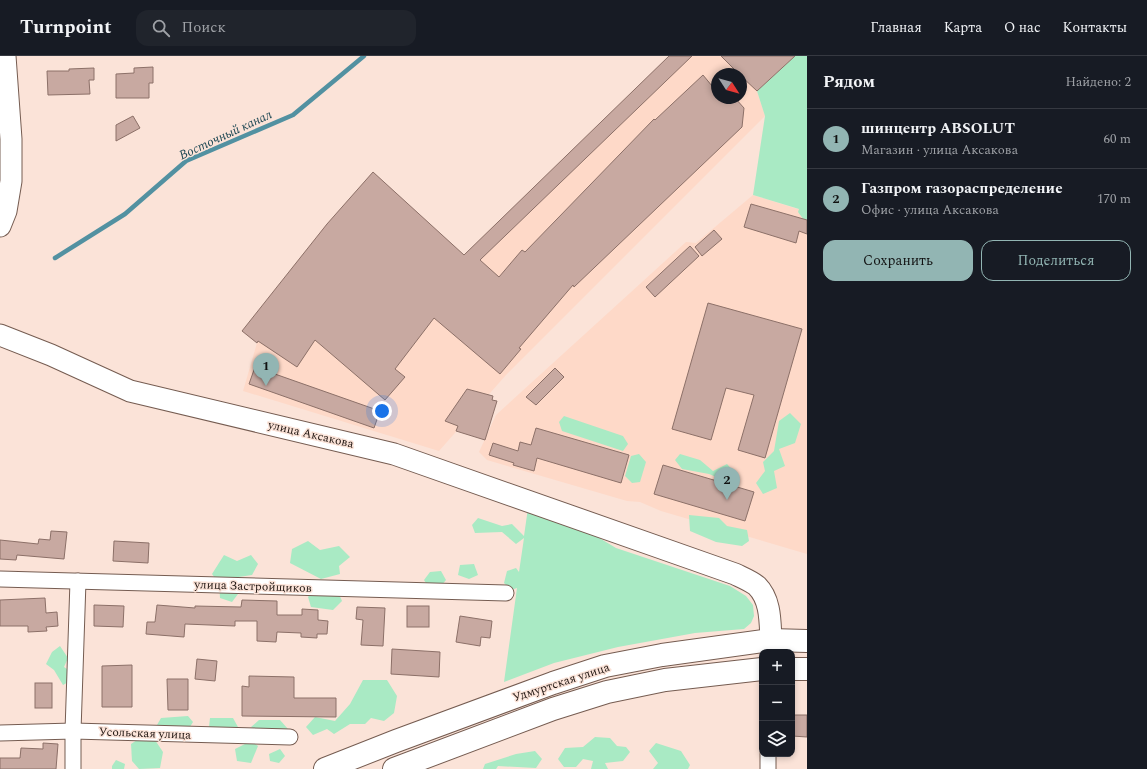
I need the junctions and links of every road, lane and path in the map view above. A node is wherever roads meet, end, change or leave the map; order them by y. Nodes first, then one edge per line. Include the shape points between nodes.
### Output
1 (5, 56) edge
2 (0, 226) edge
3 (0, 335) edge
4 (0, 579) edge
5 (78, 581) junction
6 (506, 593) dead end
7 (807, 641) edge
8 (771, 646) edge
9 (759, 669) edge
10 (795, 669) edge
11 (807, 669) edge
12 (73, 731) junction
13 (0, 733) edge
14 (290, 738) dead end
15 (768, 757) edge
16 (73, 769) edge
17 (325, 769) edge
18 (394, 769) edge
19 (768, 769) edge

1 - 2 street via 11,139 11,181 6,211
3 - 8 street, улица Аксакова via 130,391 394,454 735,574 756,586 765,597 770,617
4 - 5 street, улица Застройщиков
5 - 6 street, улица Застройщиков
5 - 12 street
7 - 8 main road, Удмуртская улица
8 - 17 main road, Удмуртская улица via 662,655 605,666 524,693
9 - 18 main road, Удмуртская улица via 665,680 607,692 553,709
10 - 11 main road
12 - 13 street, Усольская улица
12 - 14 street, Усольская улица
12 - 16 street
15 - 19 street

